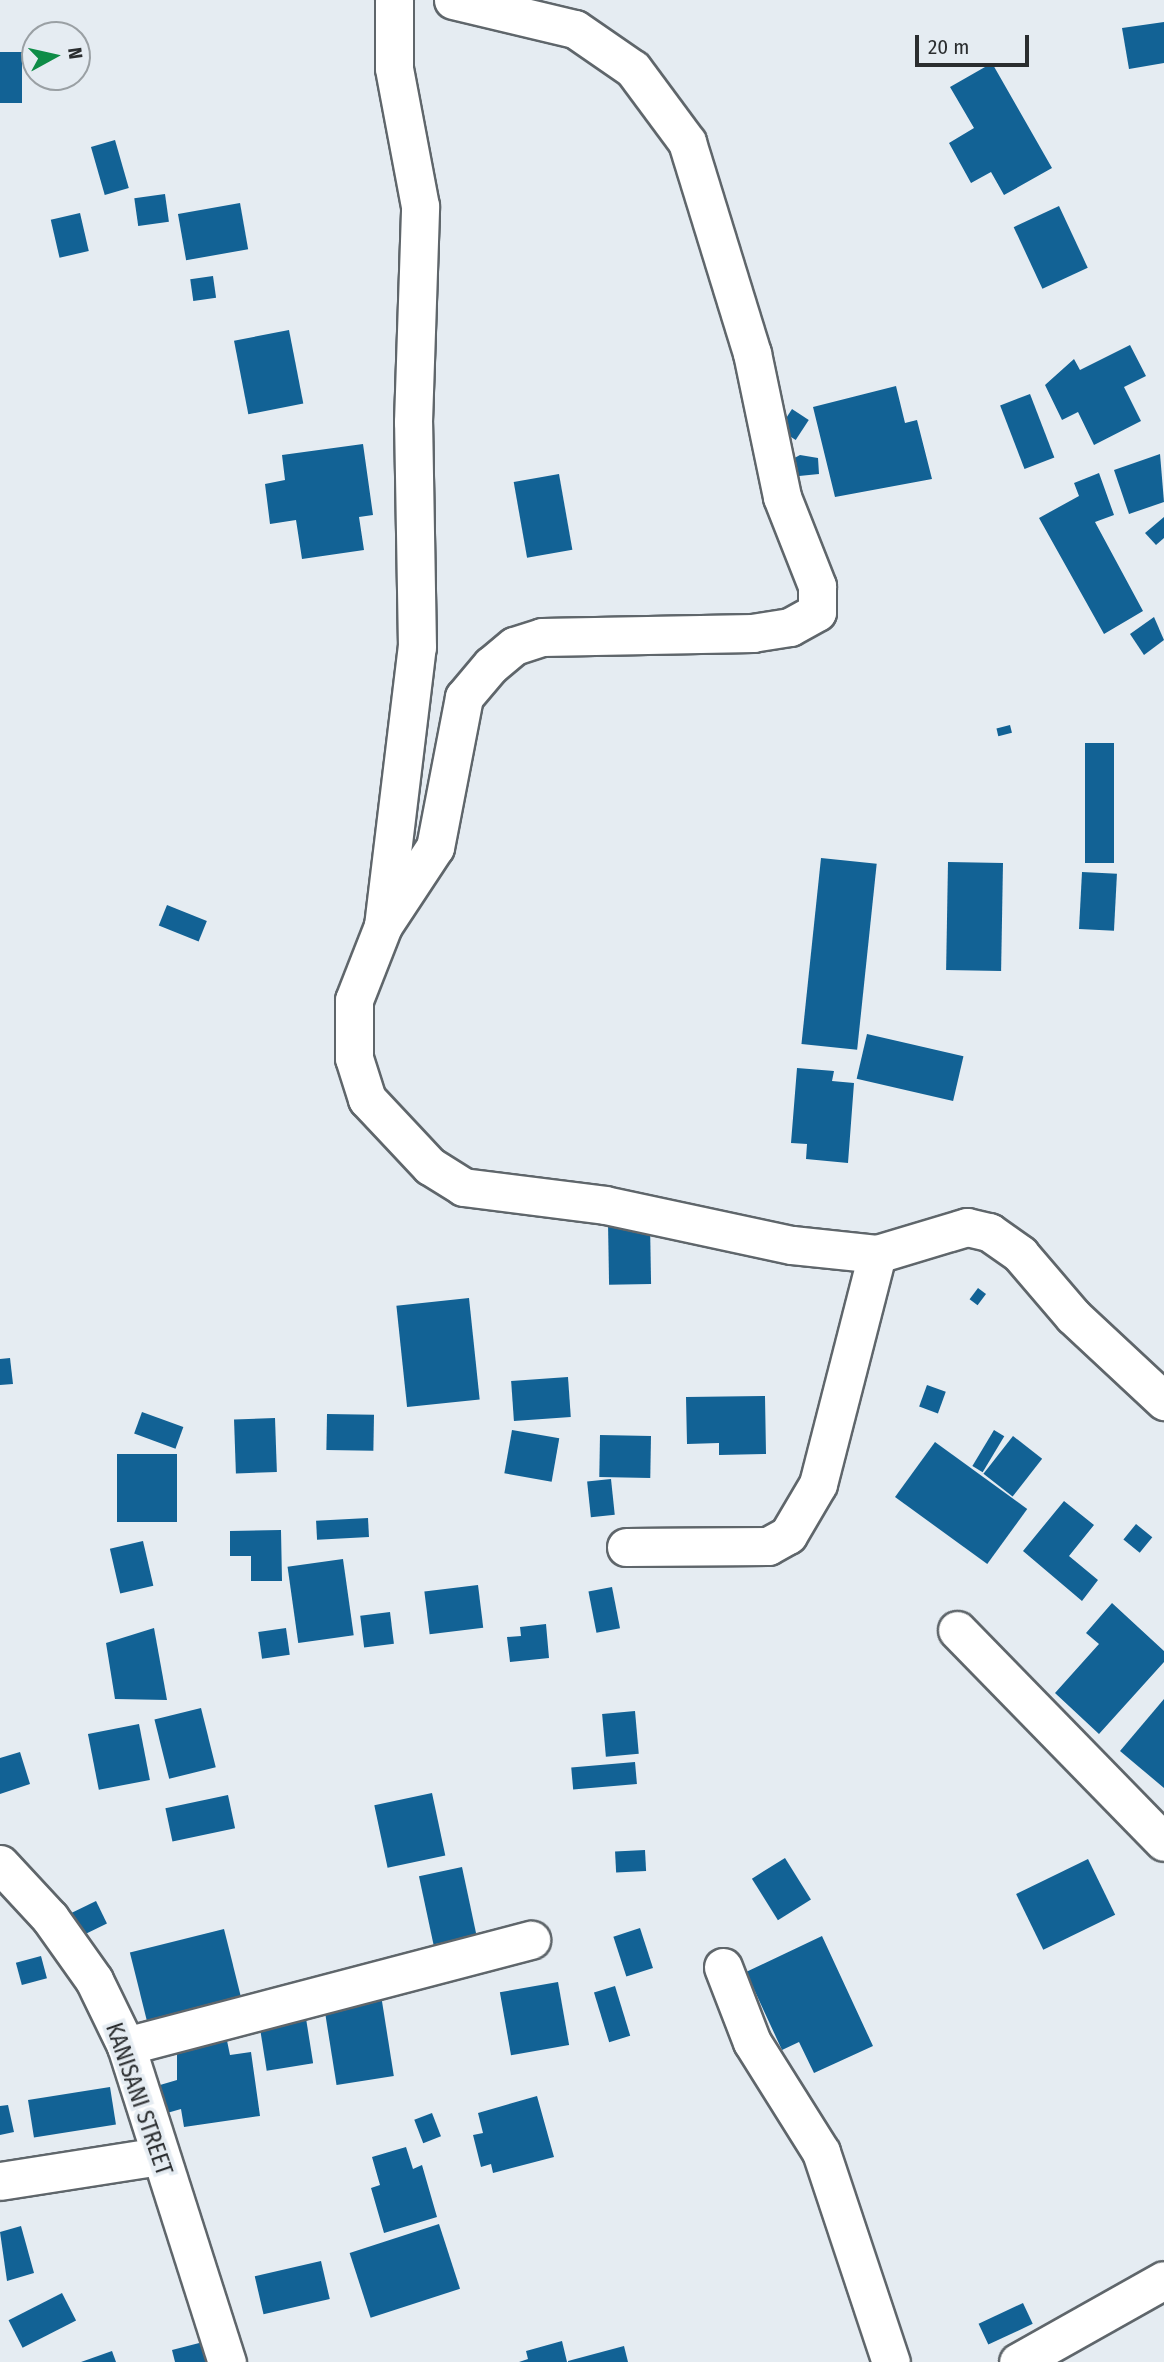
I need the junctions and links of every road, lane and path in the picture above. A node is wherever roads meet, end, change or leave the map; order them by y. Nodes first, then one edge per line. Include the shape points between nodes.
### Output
1 (394, 0) edge
2 (453, 0) edge
3 (383, 926) junction
4 (877, 1255) junction
5 (1164, 1401) edge
6 (626, 1546) dead end
7 (957, 1630) dead end
8 (1164, 1842) edge
9 (0, 1864) edge
10 (531, 1940) dead end
11 (723, 1967) dead end
12 (126, 2046) junction
13 (159, 2157) junction
14 (0, 2182) edge
15 (1164, 2280) edge
16 (228, 2362) edge
17 (891, 2362) edge
18 (1018, 2362) edge

1 - 3 street via 394,68 420,206 413,422 417,647
2 - 3 street via 575,29 633,69 687,142 752,354 782,497 817,586 817,612 790,627 753,633 542,637 514,646 464,697 435,847
3 - 4 street via 354,1000 354,1058 367,1099 430,1167 463,1187 604,1205 778,1243
4 - 5 street via 967,1227 989,1232 1020,1254 1073,1316
4 - 6 street via 818,1484 788,1535 768,1546
7 - 8 street
9 - 12 street, KANISANI STREET via 50,1918 94,1980
10 - 12 street
11 - 17 street via 751,2042 821,2152
12 - 13 street, KANISANI STREET
13 - 14 street
13 - 16 street, KANISANI STREET
15 - 18 street

